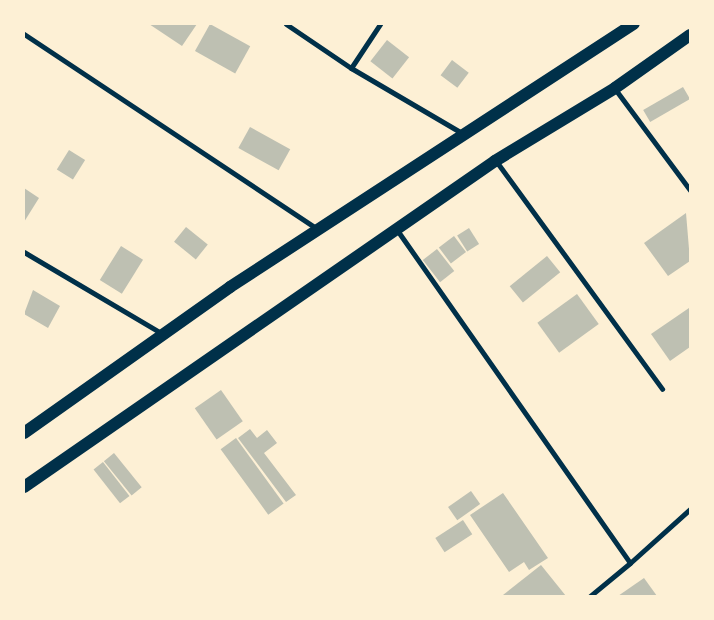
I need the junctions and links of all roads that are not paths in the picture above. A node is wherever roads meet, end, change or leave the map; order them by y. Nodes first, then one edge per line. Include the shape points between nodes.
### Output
1 (286, 24) edge
2 (380, 24) edge
3 (634, 24) edge
4 (24, 34) edge
5 (690, 35) edge
6 (351, 68) junction
7 (614, 88) junction
8 (464, 134) junction
9 (495, 161) junction
10 (690, 190) edge
11 (318, 229) junction
12 (397, 230) junction
13 (24, 252) edge
14 (163, 334) junction
15 (662, 389) dead end
16 (24, 433) edge
17 (24, 487) edge
18 (690, 509) edge
19 (630, 563) junction
20 (590, 596) edge

1 - 6 street
2 - 6 street
3 - 8 main road
4 - 11 street
5 - 7 main road
6 - 8 street
7 - 9 main road
7 - 10 street
8 - 11 main road
9 - 12 main road
9 - 15 street
11 - 14 main road
12 - 17 main road
12 - 19 street
13 - 14 street
14 - 16 main road
18 - 19 street
19 - 20 street

